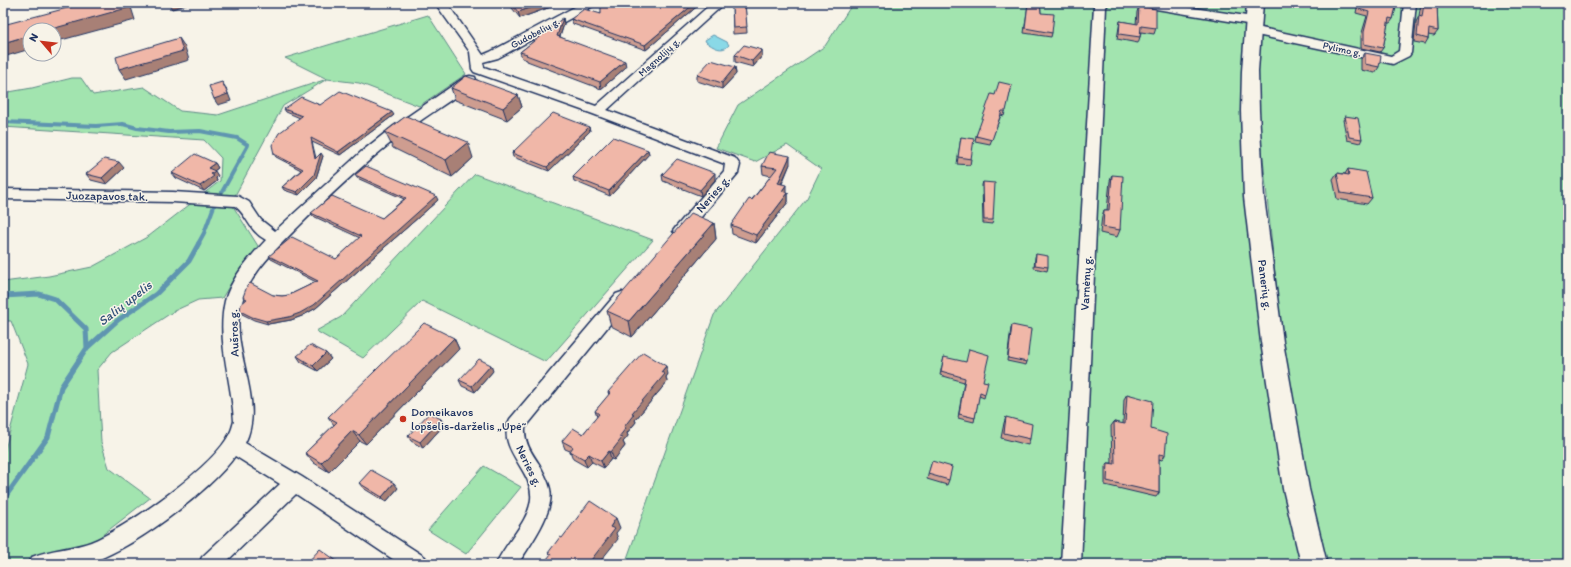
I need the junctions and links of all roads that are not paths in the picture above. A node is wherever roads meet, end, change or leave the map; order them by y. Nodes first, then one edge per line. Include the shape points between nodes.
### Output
1 (441, 3) edge
2 (591, 3) edge
3 (719, 3) edge
4 (1103, 3) edge
5 (1138, 3) edge
6 (1255, 3) edge
7 (1410, 3) edge
8 (1252, 25) junction
9 (478, 64) junction
10 (598, 111) junction
11 (3, 194) edge
12 (277, 239) junction
13 (673, 240) edge
14 (631, 288) edge
15 (234, 446) junction
16 (295, 483) junction
17 (39, 564) edge
18 (209, 564) edge
19 (418, 564) edge
20 (506, 564) edge
21 (1071, 564) edge
22 (1314, 564) edge

1 - 9 street via 476,52
2 - 9 street, Gudobelių g.
3 - 10 street, Magnolijų g.
4 - 21 street, Varnėnų g. via 1100,6
5 - 8 street
6 - 8 main road, Panerių g.
7 - 8 street, Pylimo g. via 1405,53 1393,60
8 - 22 main road, Panerių g. via 1250,111 1254,197 1272,342 1296,489
9 - 10 street, Neries g.
9 - 12 street, Aušros g. via 471,79 374,149
10 - 13 street, Neries g. via 724,158 733,165 730,174
11 - 12 street, Juozapavos tak. via 238,201 264,232
12 - 15 street, Aušros g. via 251,269 234,297 231,312 232,342 244,423
14 - 20 street, Neries g. via 516,425 514,437 539,484 542,498 536,514
15 - 16 street
15 - 17 street, Aušros g. via 216,465 144,525 99,549
16 - 18 street
16 - 19 street

